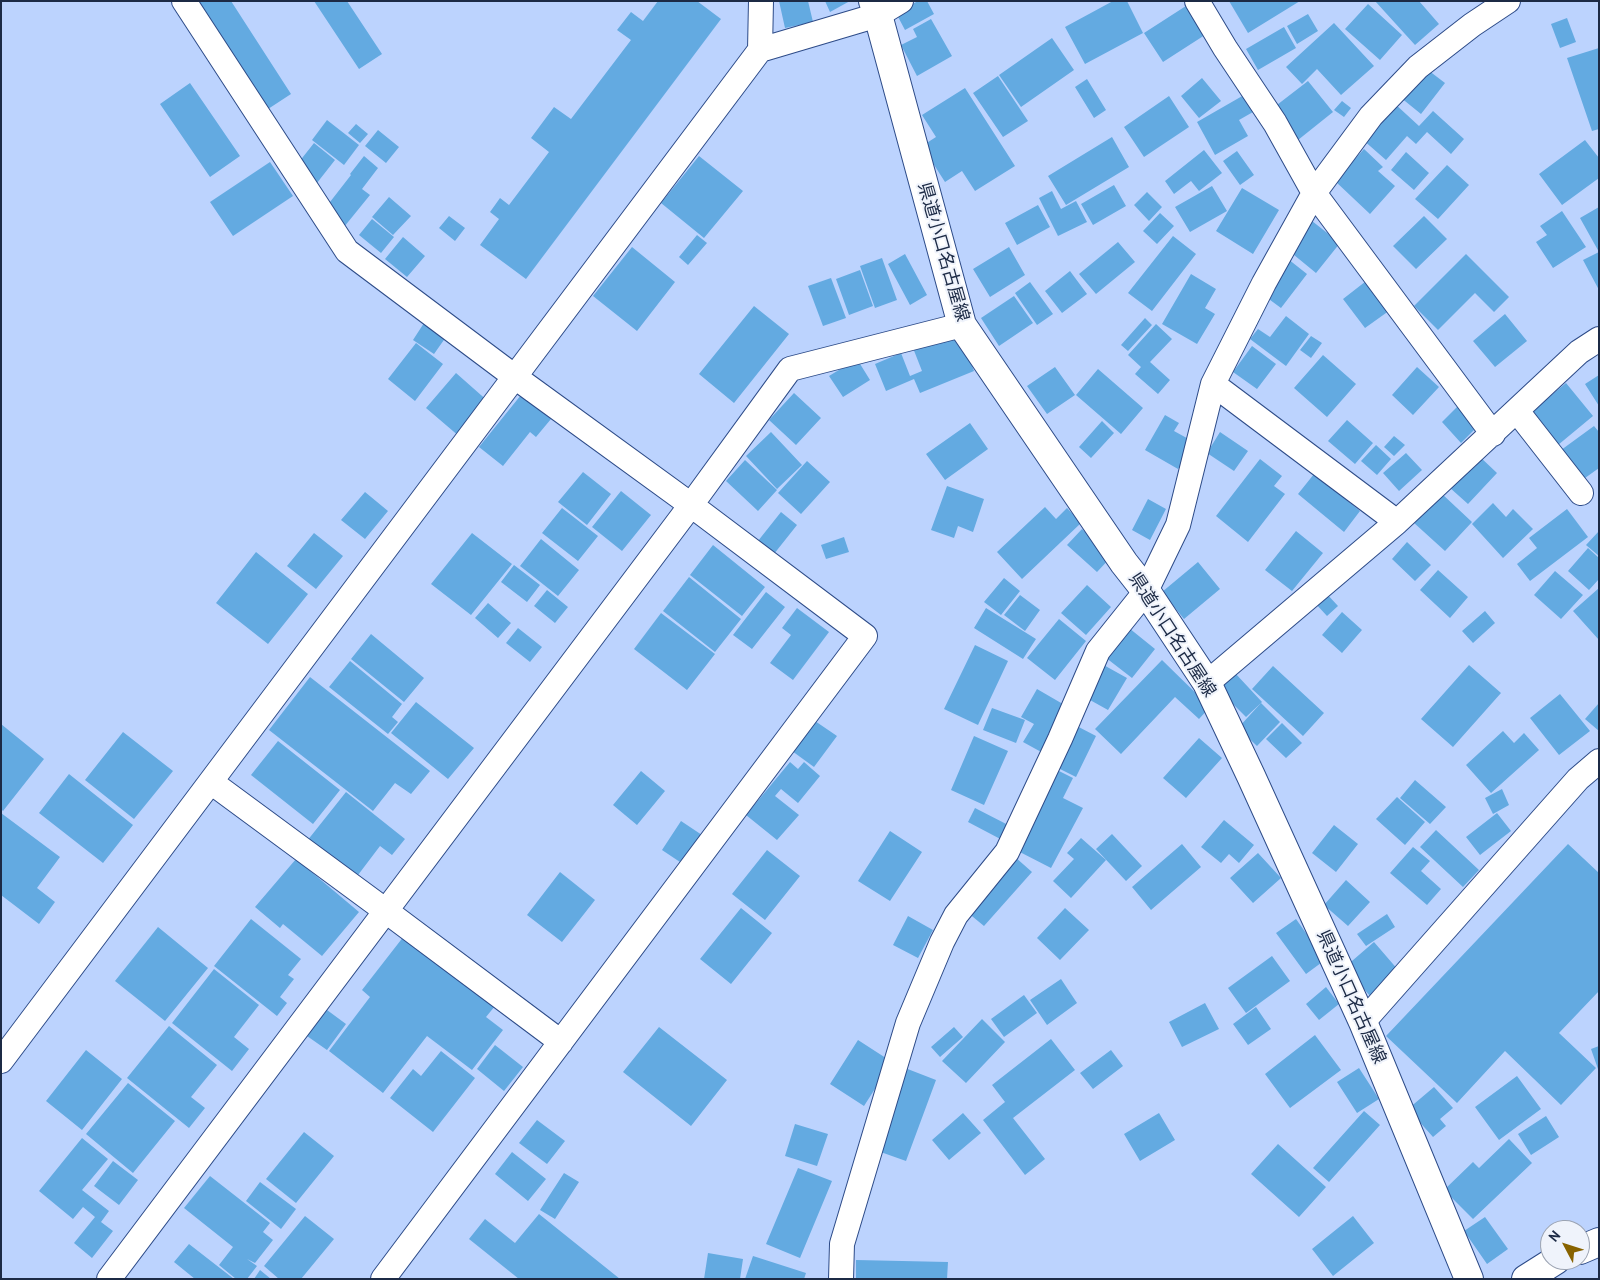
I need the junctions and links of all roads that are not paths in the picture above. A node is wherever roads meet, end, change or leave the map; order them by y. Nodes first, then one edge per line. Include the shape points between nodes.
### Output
1 (184, 1) edge
2 (761, 1) edge
3 (901, 1) edge
4 (1196, 1) edge
5 (1508, 1) edge
6 (875, 8) edge
7 (760, 50) junction
8 (1314, 193) junction
9 (962, 325) junction
10 (1599, 339) edge
11 (515, 377) junction
12 (1214, 384) junction
13 (1517, 411) junction
14 (1493, 434) junction
15 (1581, 493) dead end
16 (691, 505) junction
17 (1397, 522) junction
18 (1146, 591) junction
19 (1207, 683) junction
20 (1599, 761) edge
21 (211, 782) junction
22 (386, 911) junction
23 (1363, 1022) junction
24 (560, 1042) junction
25 (1, 1061) edge
26 (1540, 1270) edge
27 (110, 1279) edge
28 (383, 1279) edge
29 (841, 1279) edge
30 (1469, 1279) edge
31 (1526, 1279) edge

1 - 11 street via 347,251
2 - 7 street
3 - 6 street
4 - 8 street via 1275,123
5 - 8 street via 1418,66 1372,116
6 - 7 street
6 - 9 main road, 県道小口名古屋線
7 - 11 street
8 - 12 street via 1264,283
8 - 14 street
9 - 16 street via 790,369
9 - 18 main road, 県道小口名古屋線
10 - 13 street via 1579,352
11 - 16 street
11 - 21 street
12 - 17 street
12 - 18 street via 1178,525
13 - 14 street
13 - 15 street
14 - 17 street
16 - 22 street
16 - 24 street via 865,636
17 - 19 street
18 - 19 main road, 県道小口名古屋線
18 - 29 street via 1098,651 1007,852 956,915 942,942 908,1023 842,1244
19 - 23 main road, 県道小口名古屋線
20 - 23 street via 1578,779
21 - 22 street
21 - 25 street
22 - 24 street
22 - 27 street
23 - 30 main road, 県道小口名古屋線
24 - 28 street
26 - 31 main road

